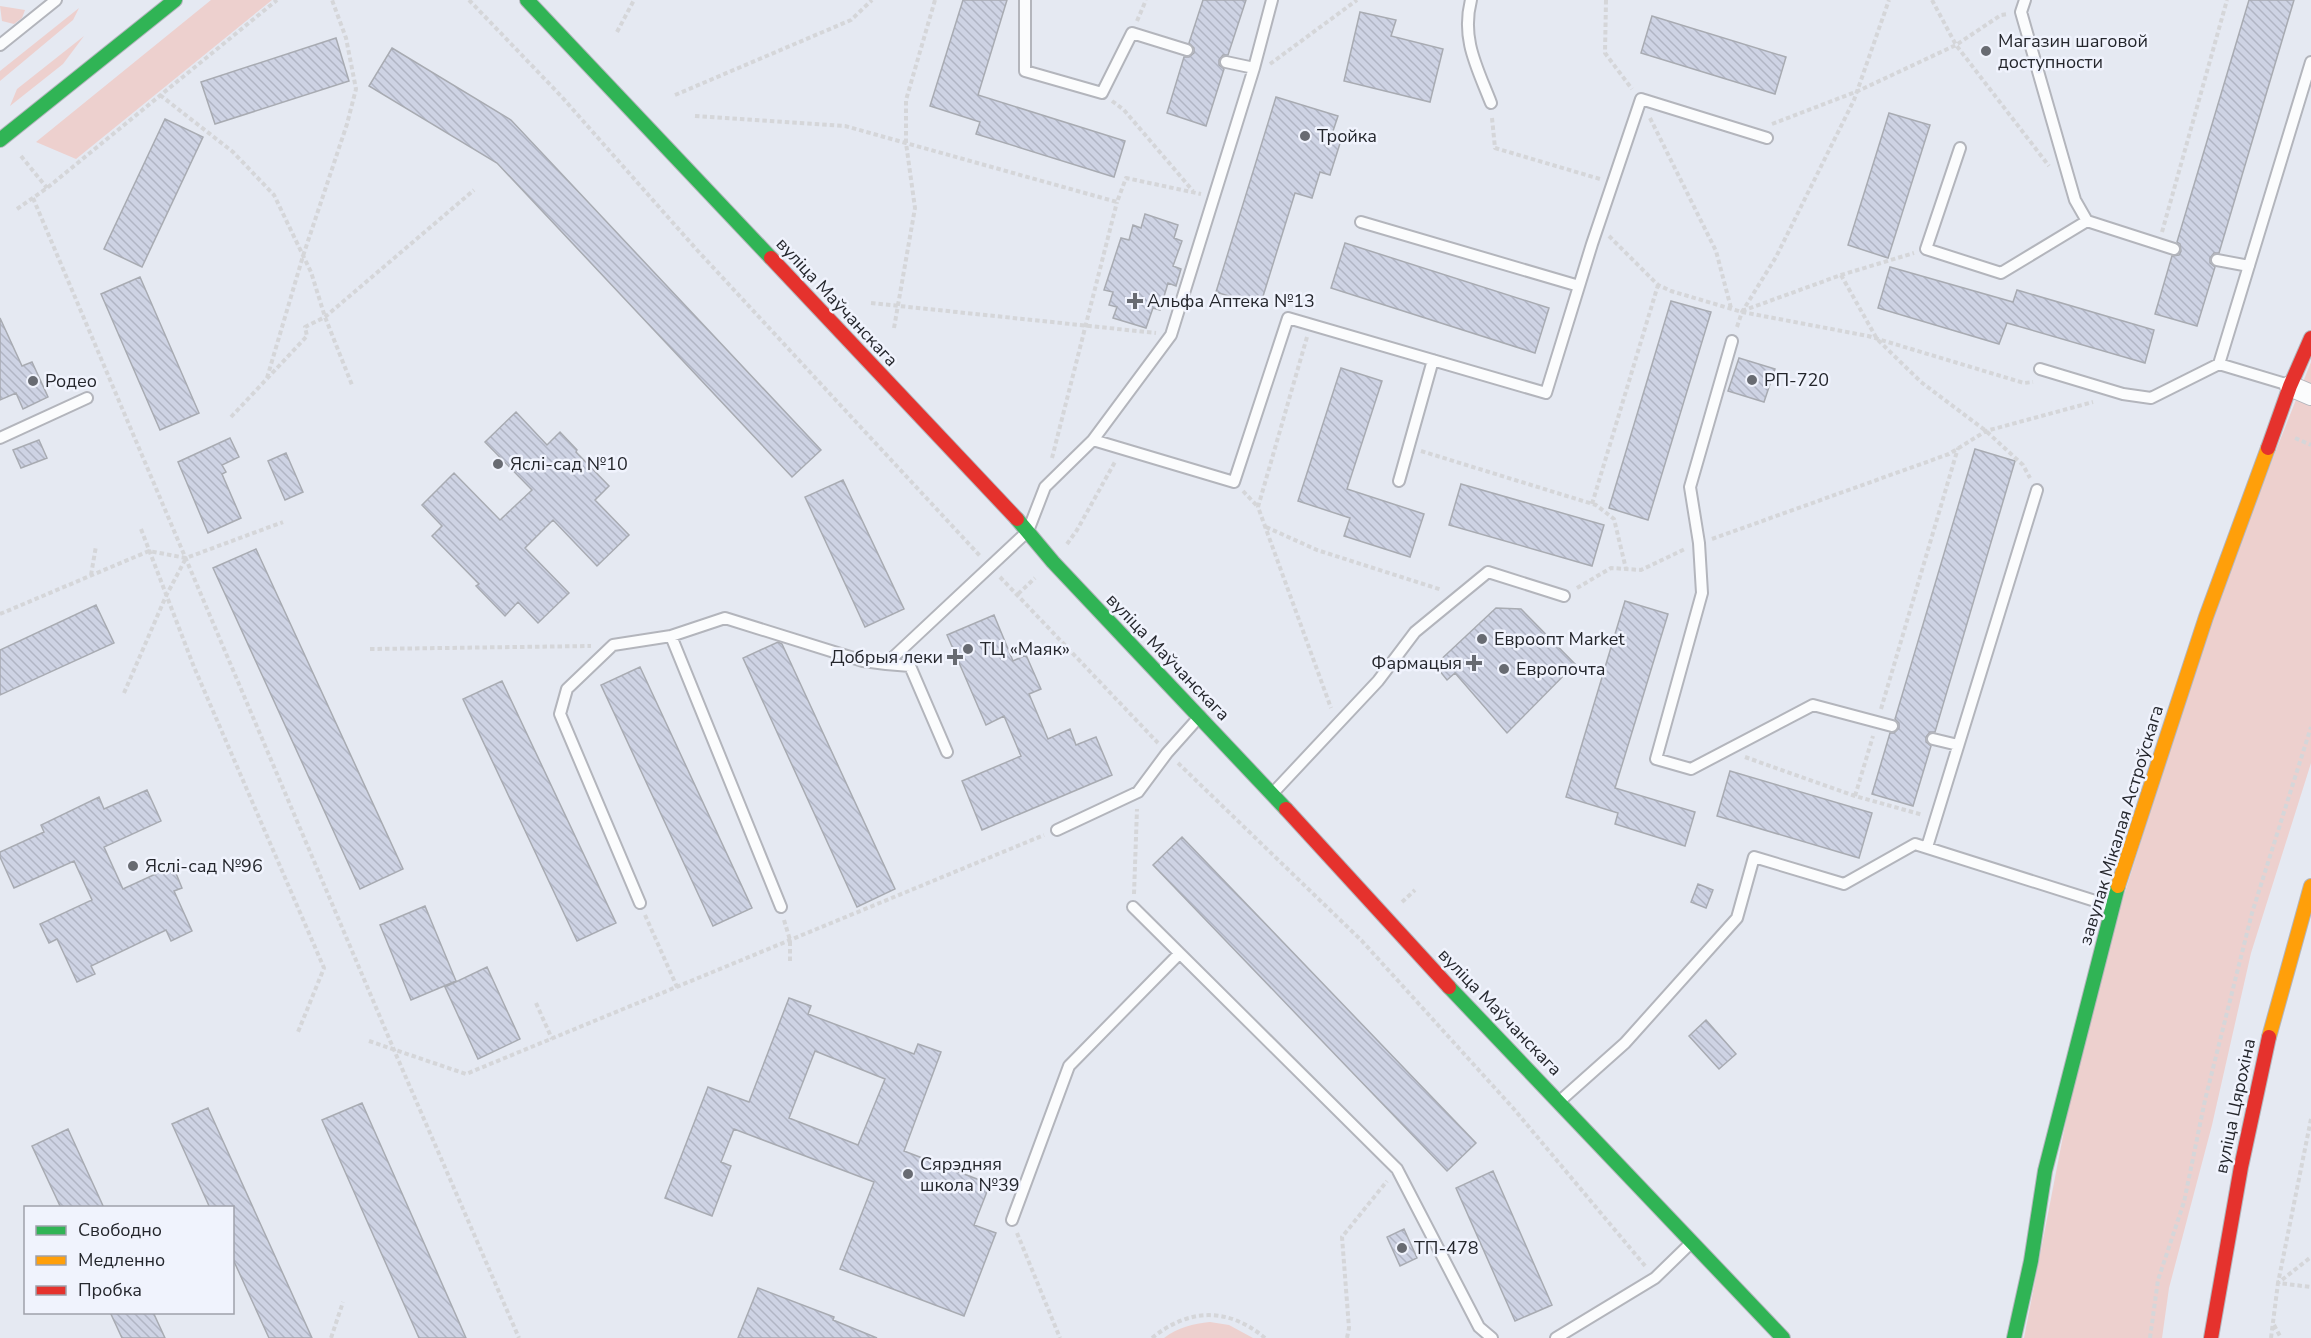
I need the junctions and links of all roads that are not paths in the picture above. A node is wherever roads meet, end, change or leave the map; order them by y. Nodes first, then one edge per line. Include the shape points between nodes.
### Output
1 (56, 0) edge
2 (175, 0) edge
3 (527, 0) edge
4 (1025, 0) edge
5 (1272, 0) edge
6 (1471, 0) edge
7 (2025, 0) edge
8 (0, 45) edge
9 (1187, 50) dead end
10 (1226, 62) dead end
11 (2311, 63) edge
12 (1254, 68) junction
13 (1491, 103) road end
14 (1767, 138) road end
15 (0, 140) edge
16 (1960, 148) dead end
17 (2087, 221) junction
18 (1361, 222) dead end
19 (2174, 249) dead end
20 (2217, 260) dead end
21 (2249, 266) junction
22 (1579, 286) junction
23 (2311, 338) edge
24 (1732, 342) road end
25 (1432, 360) junction
26 (2219, 364) junction
27 (2040, 369) dead end
28 (2290, 386) junction
29 (2311, 395) edge
30 (87, 398) dead end
31 (0, 438) edge
32 (1094, 440) junction
33 (1399, 481) dead end
34 (2037, 490) road end
35 (1028, 531) junction
36 (1564, 596) road end
37 (670, 636) junction
38 (886, 664) junction
39 (1200, 716) junction
40 (1892, 726) dead end
41 (1933, 739) dead end
42 (1958, 745) junction
43 (946, 752) dead end
44 (1272, 795) junction
45 (1057, 830) road end
46 (1927, 847) junction
47 (2311, 886) edge
48 (640, 903) road end
49 (2111, 906) junction
50 (781, 907) road end
51 (1133, 907) road end
52 (2304, 928) edge
53 (1179, 954) junction
54 (1560, 1101) junction
55 (1012, 1220) road end
56 (1692, 1242) junction
57 (1492, 1338) edge
58 (1556, 1338) edge
59 (1783, 1338) edge
60 (2014, 1338) edge
61 (2211, 1338) edge

1 - 8 lane
2 - 15 main road
3 - 35 main road, вуліца Маўчанскага
4 - 9 lane via 1025,71 1102,93 1132,33
5 - 12 lane
6 - 13 lane via 1467,14 1468,46
7 - 17 lane via 2021,12 2075,200
10 - 12 lane
11 - 21 lane
12 - 32 lane via 1171,335
14 - 22 lane via 1641,99
16 - 17 lane via 1926,249 2001,273
17 - 19 lane
18 - 22 lane
20 - 21 lane
21 - 26 lane
22 - 25 lane via 1546,393
23 - 28 main road, завулак Мікалая Астроўскага
24 - 40 lane via 1690,487 1702,593 1656,759 1691,769 1813,705
25 - 32 lane via 1288,318 1234,482
25 - 33 lane
26 - 27 lane via 2151,398 2123,394
26 - 28 lane
28 - 29 street
28 - 49 main road, завулак Мікалая Астроўскага via 2206,617
30 - 31 lane
32 - 35 lane via 1045,486
34 - 42 lane
35 - 38 lane
35 - 39 main road, вуліца Маўчанскага
36 - 44 lane via 1488,572 1415,632 1378,681
37 - 38 lane via 725,618 863,661
37 - 48 lane via 613,645 567,689 560,714
37 - 50 lane
38 - 43 lane via 909,666
39 - 44 main road, вуліца Маўчанскага
39 - 45 lane via 1138,792
41 - 42 lane
42 - 46 lane
44 - 54 main road, вуліца Маўчанскага
46 - 49 lane
46 - 54 lane via 1915,844 1844,884 1754,857 1737,918 1625,1043
47 - 52 main road, вуліца Цярохіна
49 - 60 main road, завулак Мікалая Астроўскага via 2045,1171
51 - 53 lane
52 - 61 main road, вуліца Цярохіна via 2255,1094
53 - 55 lane via 1069,1066
53 - 57 lane via 1397,1168 1479,1327
54 - 56 main road, вуліца Маўчанскага
56 - 58 lane via 1655,1278
56 - 59 main road, вуліца Маўчанскага

